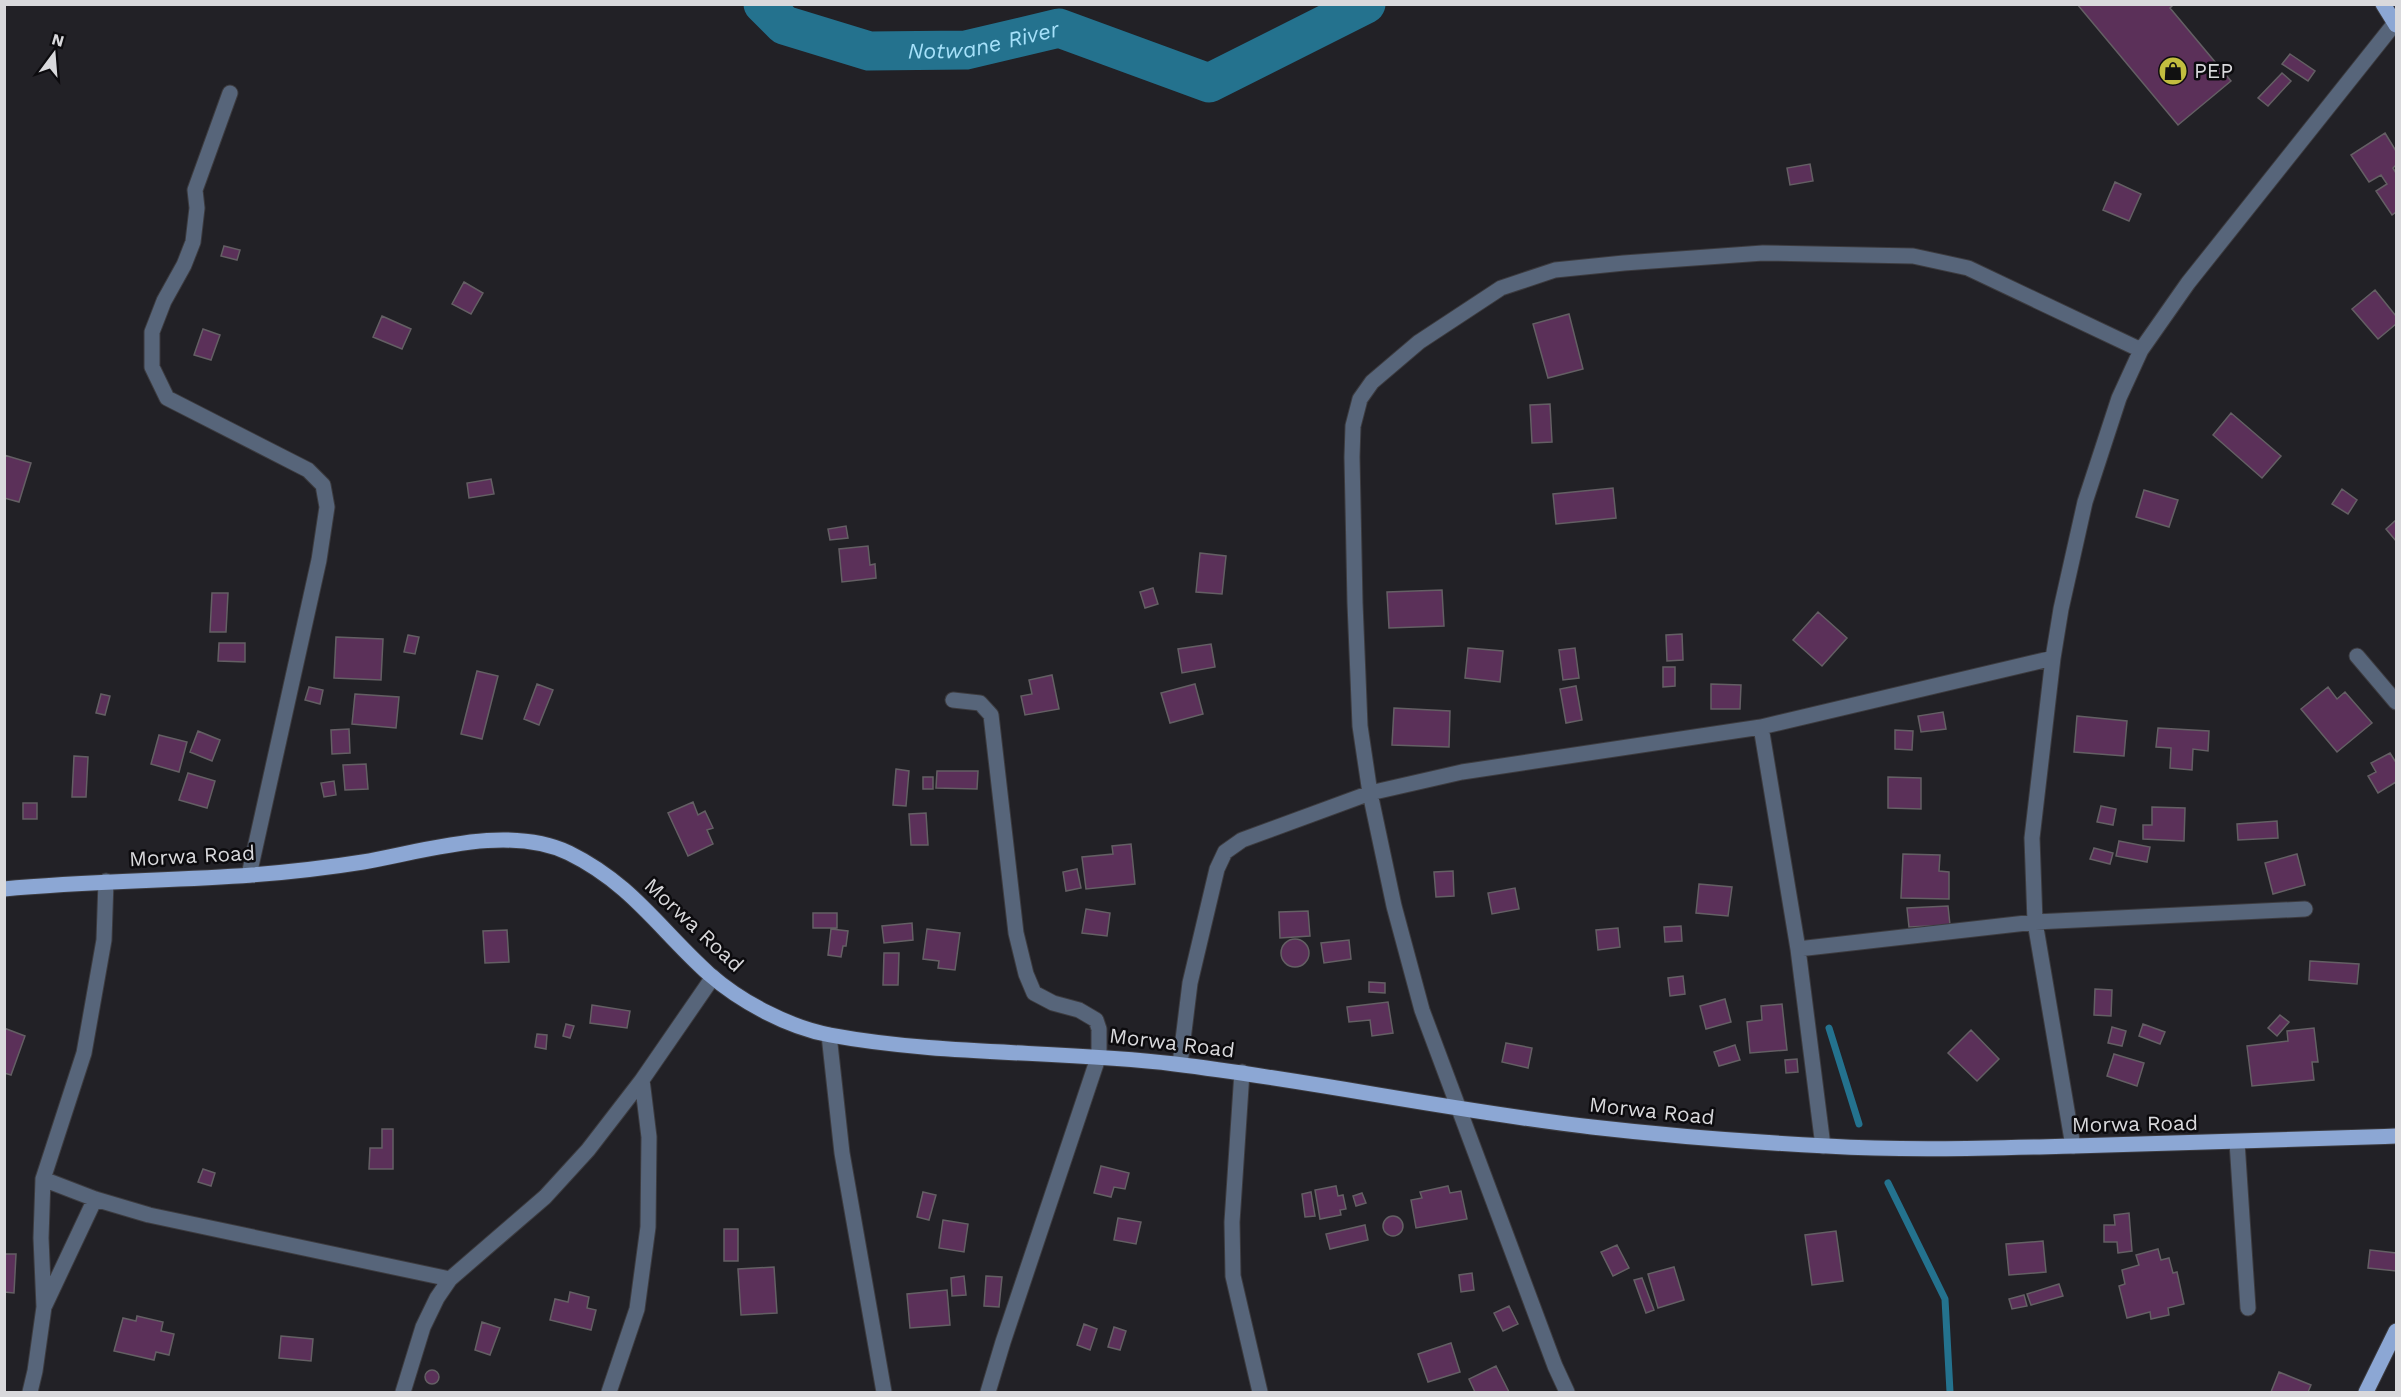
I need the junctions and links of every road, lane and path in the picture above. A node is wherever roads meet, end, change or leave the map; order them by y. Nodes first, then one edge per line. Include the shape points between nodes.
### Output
1 (2383, 4) edge
2 (2396, 24) edge
3 (230, 93) dead end
4 (2141, 350) junction
5 (2357, 656) dead end
6 (2053, 658) junction
7 (953, 700) dead end
8 (2397, 702) edge
9 (1761, 727) junction
10 (1370, 793) junction
11 (249, 875) junction
12 (106, 881) junction
13 (4, 889) edge
14 (2305, 909) dead end
15 (2035, 922) junction
16 (1798, 949) junction
17 (713, 977) junction
18 (829, 1035) junction
19 (1099, 1055) junction
20 (1180, 1064) junction
21 (1242, 1072) junction
22 (642, 1080) junction
23 (1458, 1107) junction
24 (2397, 1136) edge
25 (2237, 1142) junction
26 (1822, 1146) junction
27 (2073, 1146) junction
28 (43, 1179) junction
29 (95, 1199) junction
30 (450, 1279) junction
31 (44, 1307) junction
32 (2248, 1308) dead end
33 (2397, 1331) edge
34 (30, 1392) edge
35 (403, 1392) edge
36 (609, 1392) edge
37 (884, 1392) edge
38 (988, 1392) edge
39 (1260, 1392) edge
40 (1568, 1392) edge
41 (2366, 1392) edge

1 - 2 main road
2 - 4 street via 2188,283
3 - 11 street via 195,190 193,243 152,332 152,367 167,398 308,470 323,485 327,507 319,560
4 - 6 street via 2119,398 2085,502
4 - 10 street via 1968,268 1913,256 1763,254 1624,262 1556,270 1501,288 1419,342 1372,382 1360,399 1353,426 1352,457 1355,603 1360,726
5 - 8 street
6 - 9 street
6 - 15 street via 2032,838
7 - 19 street via 980,703 991,715 1016,933 1026,974 1034,993 1096,1020
9 - 10 street via 1462,772
9 - 16 street
10 - 20 street via 1242,840 1225,852 1217,869 1190,983
10 - 23 street via 1422,1010
11 - 12 main road, Morwa Road
11 - 17 main road, Morwa Road via 317,869 468,843 542,843 566,851 625,889
12 - 13 main road, Morwa Road
12 - 28 street via 104,940 84,1053
14 - 15 street
15 - 16 street
15 - 27 street
16 - 26 street
17 - 18 main road, Morwa Road via 779,1019
17 - 22 street
18 - 19 main road, Morwa Road via 960,1049
18 - 37 street via 842,1153
19 - 20 main road, Morwa Road
19 - 38 street
20 - 21 main road, Morwa Road
21 - 23 main road, Morwa Road
21 - 39 street via 1232,1222 1233,1276
22 - 30 street via 588,1150 545,1197
22 - 36 street via 649,1137 648,1227 637,1309
23 - 26 main road, Morwa Road via 1589,1127
23 - 40 street
24 - 25 main road, Morwa Road
25 - 27 main road, Morwa Road
25 - 32 street
26 - 27 main road, Morwa Road
28 - 29 street
28 - 31 street
29 - 30 street via 149,1215
29 - 31 street
30 - 35 street via 423,1327
31 - 34 street
33 - 41 main road

